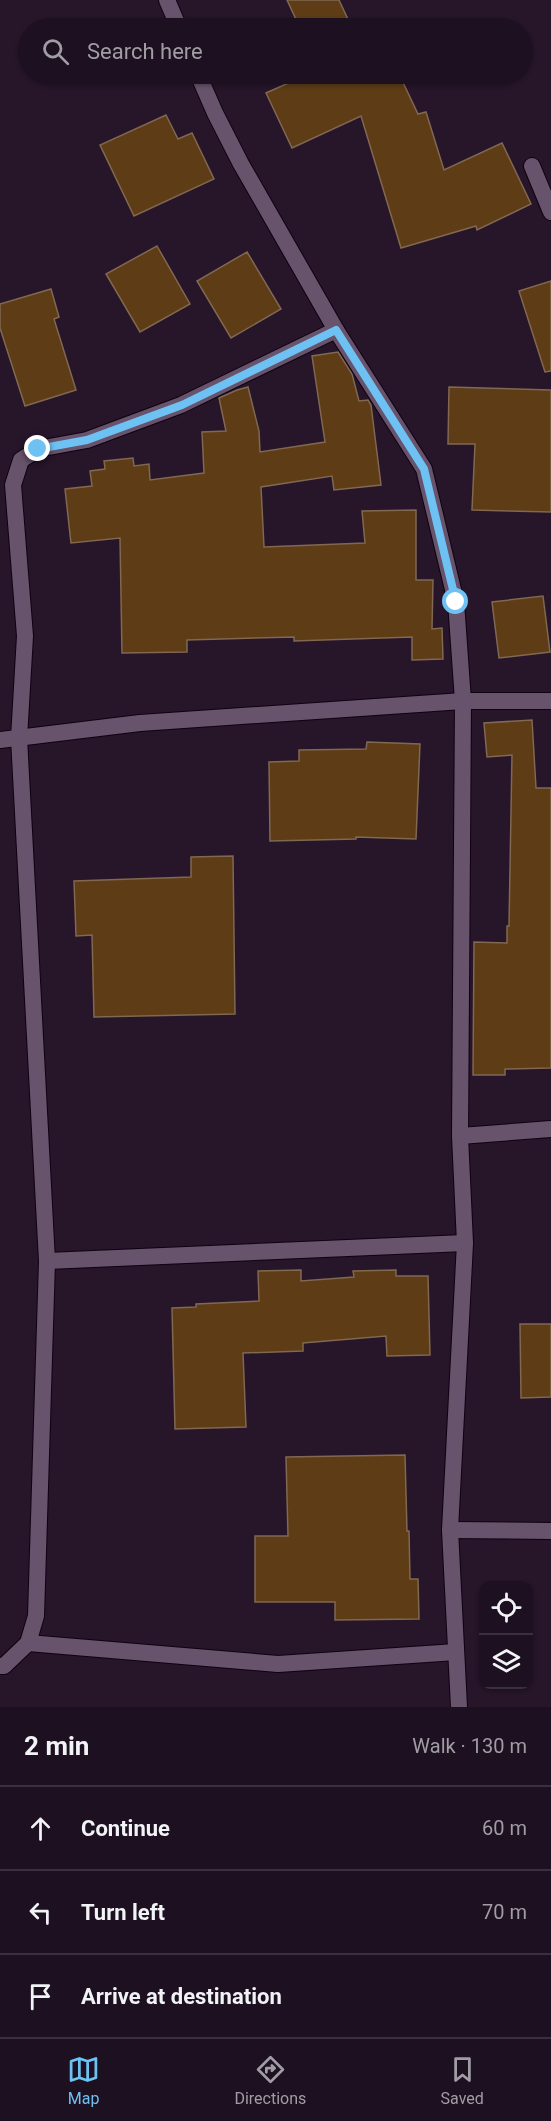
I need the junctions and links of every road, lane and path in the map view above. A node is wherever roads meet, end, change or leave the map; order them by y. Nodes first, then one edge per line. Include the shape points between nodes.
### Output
1 (167, 0) edge
2 (175, 18) edge
3 (202, 84) edge
4 (532, 166) dead end
5 (551, 212) edge
6 (336, 330) junction
7 (463, 701) junction
8 (551, 701) edge
9 (19, 738) junction
10 (0, 740) edge
11 (551, 1129) edge
12 (460, 1136) junction
13 (465, 1243) junction
14 (47, 1262) junction
15 (450, 1530) junction
16 (551, 1531) edge
17 (28, 1643) junction
18 (456, 1652) junction
19 (0, 1666) edge
20 (459, 1707) edge

1 - 2 street
3 - 6 street via 241,164
4 - 5 street
6 - 7 street via 424,469 456,602
6 - 9 street via 182,405 87,440 38,449 21,460 13,485 25,636
7 - 8 street
7 - 9 street via 140,723
7 - 12 street
9 - 10 street
9 - 14 street
11 - 12 street
12 - 13 street
13 - 14 street
13 - 15 street
14 - 17 street via 36,1616
15 - 16 street
15 - 18 street
17 - 18 street via 278,1664
17 - 19 street
18 - 20 street

